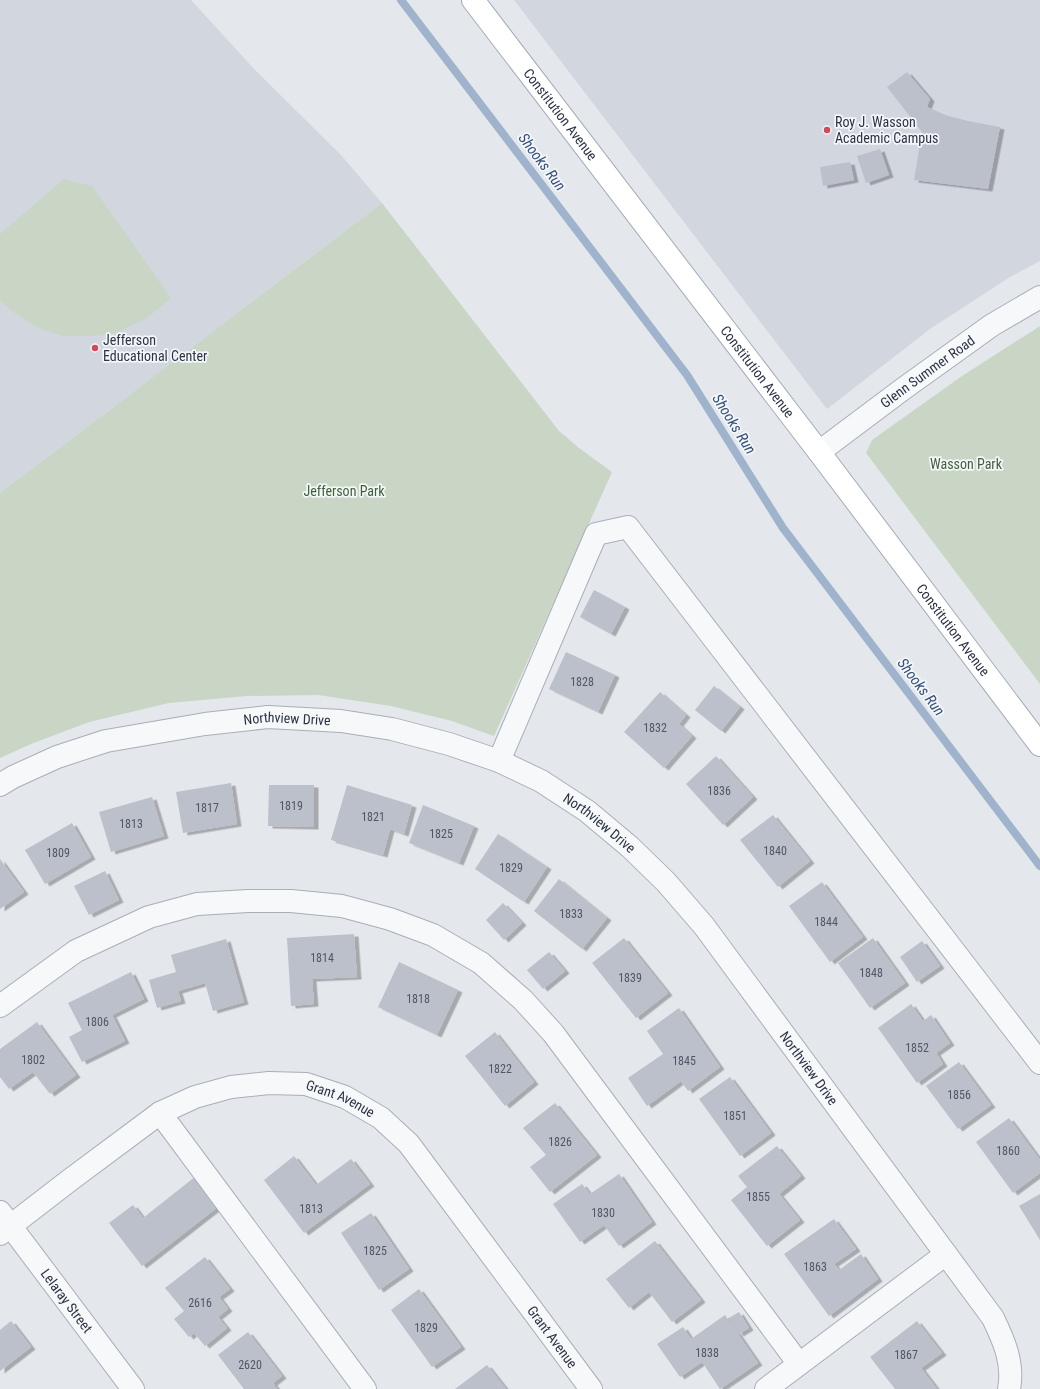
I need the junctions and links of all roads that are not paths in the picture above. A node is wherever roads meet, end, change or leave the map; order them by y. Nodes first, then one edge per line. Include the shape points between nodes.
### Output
1 (473, 0) edge
2 (1040, 297) edge
3 (819, 452) junction
4 (1040, 746) edge
5 (499, 760) junction
6 (0, 785) edge
7 (0, 1006) edge
8 (1040, 1063) edge
9 (160, 1113) junction
10 (3, 1224) edge
11 (946, 1254) junction
12 (799, 1364) junction
13 (130, 1388) edge
14 (365, 1389) edge
15 (591, 1389) edge
16 (766, 1389) edge
17 (1009, 1389) edge

1 - 3 main road, Constitution Avenue
2 - 3 street, Glenn Summer Road via 992,325
3 - 4 main road, Constitution Avenue
5 - 6 street, Northview Drive via 392,729 341,721 268,717 106,740 57,757
5 - 8 street via 596,534 628,527
5 - 11 street, Northview Drive via 541,781 587,812 630,847 666,882 704,926
7 - 12 street via 76,951 149,917 197,904 291,901 342,906 390,919 433,935 481,964 523,1000 553,1032
9 - 10 street, Grant Avenue via 70,1180
9 - 14 street
9 - 15 street, Grant Avenue via 195,1097 231,1087 269,1083 306,1084 345,1097 381,1118 408,1144
10 - 13 street, Lelaray Street
11 - 12 street
11 - 17 street, Northview Drive via 993,1318 1005,1344 1011,1377
12 - 16 street

